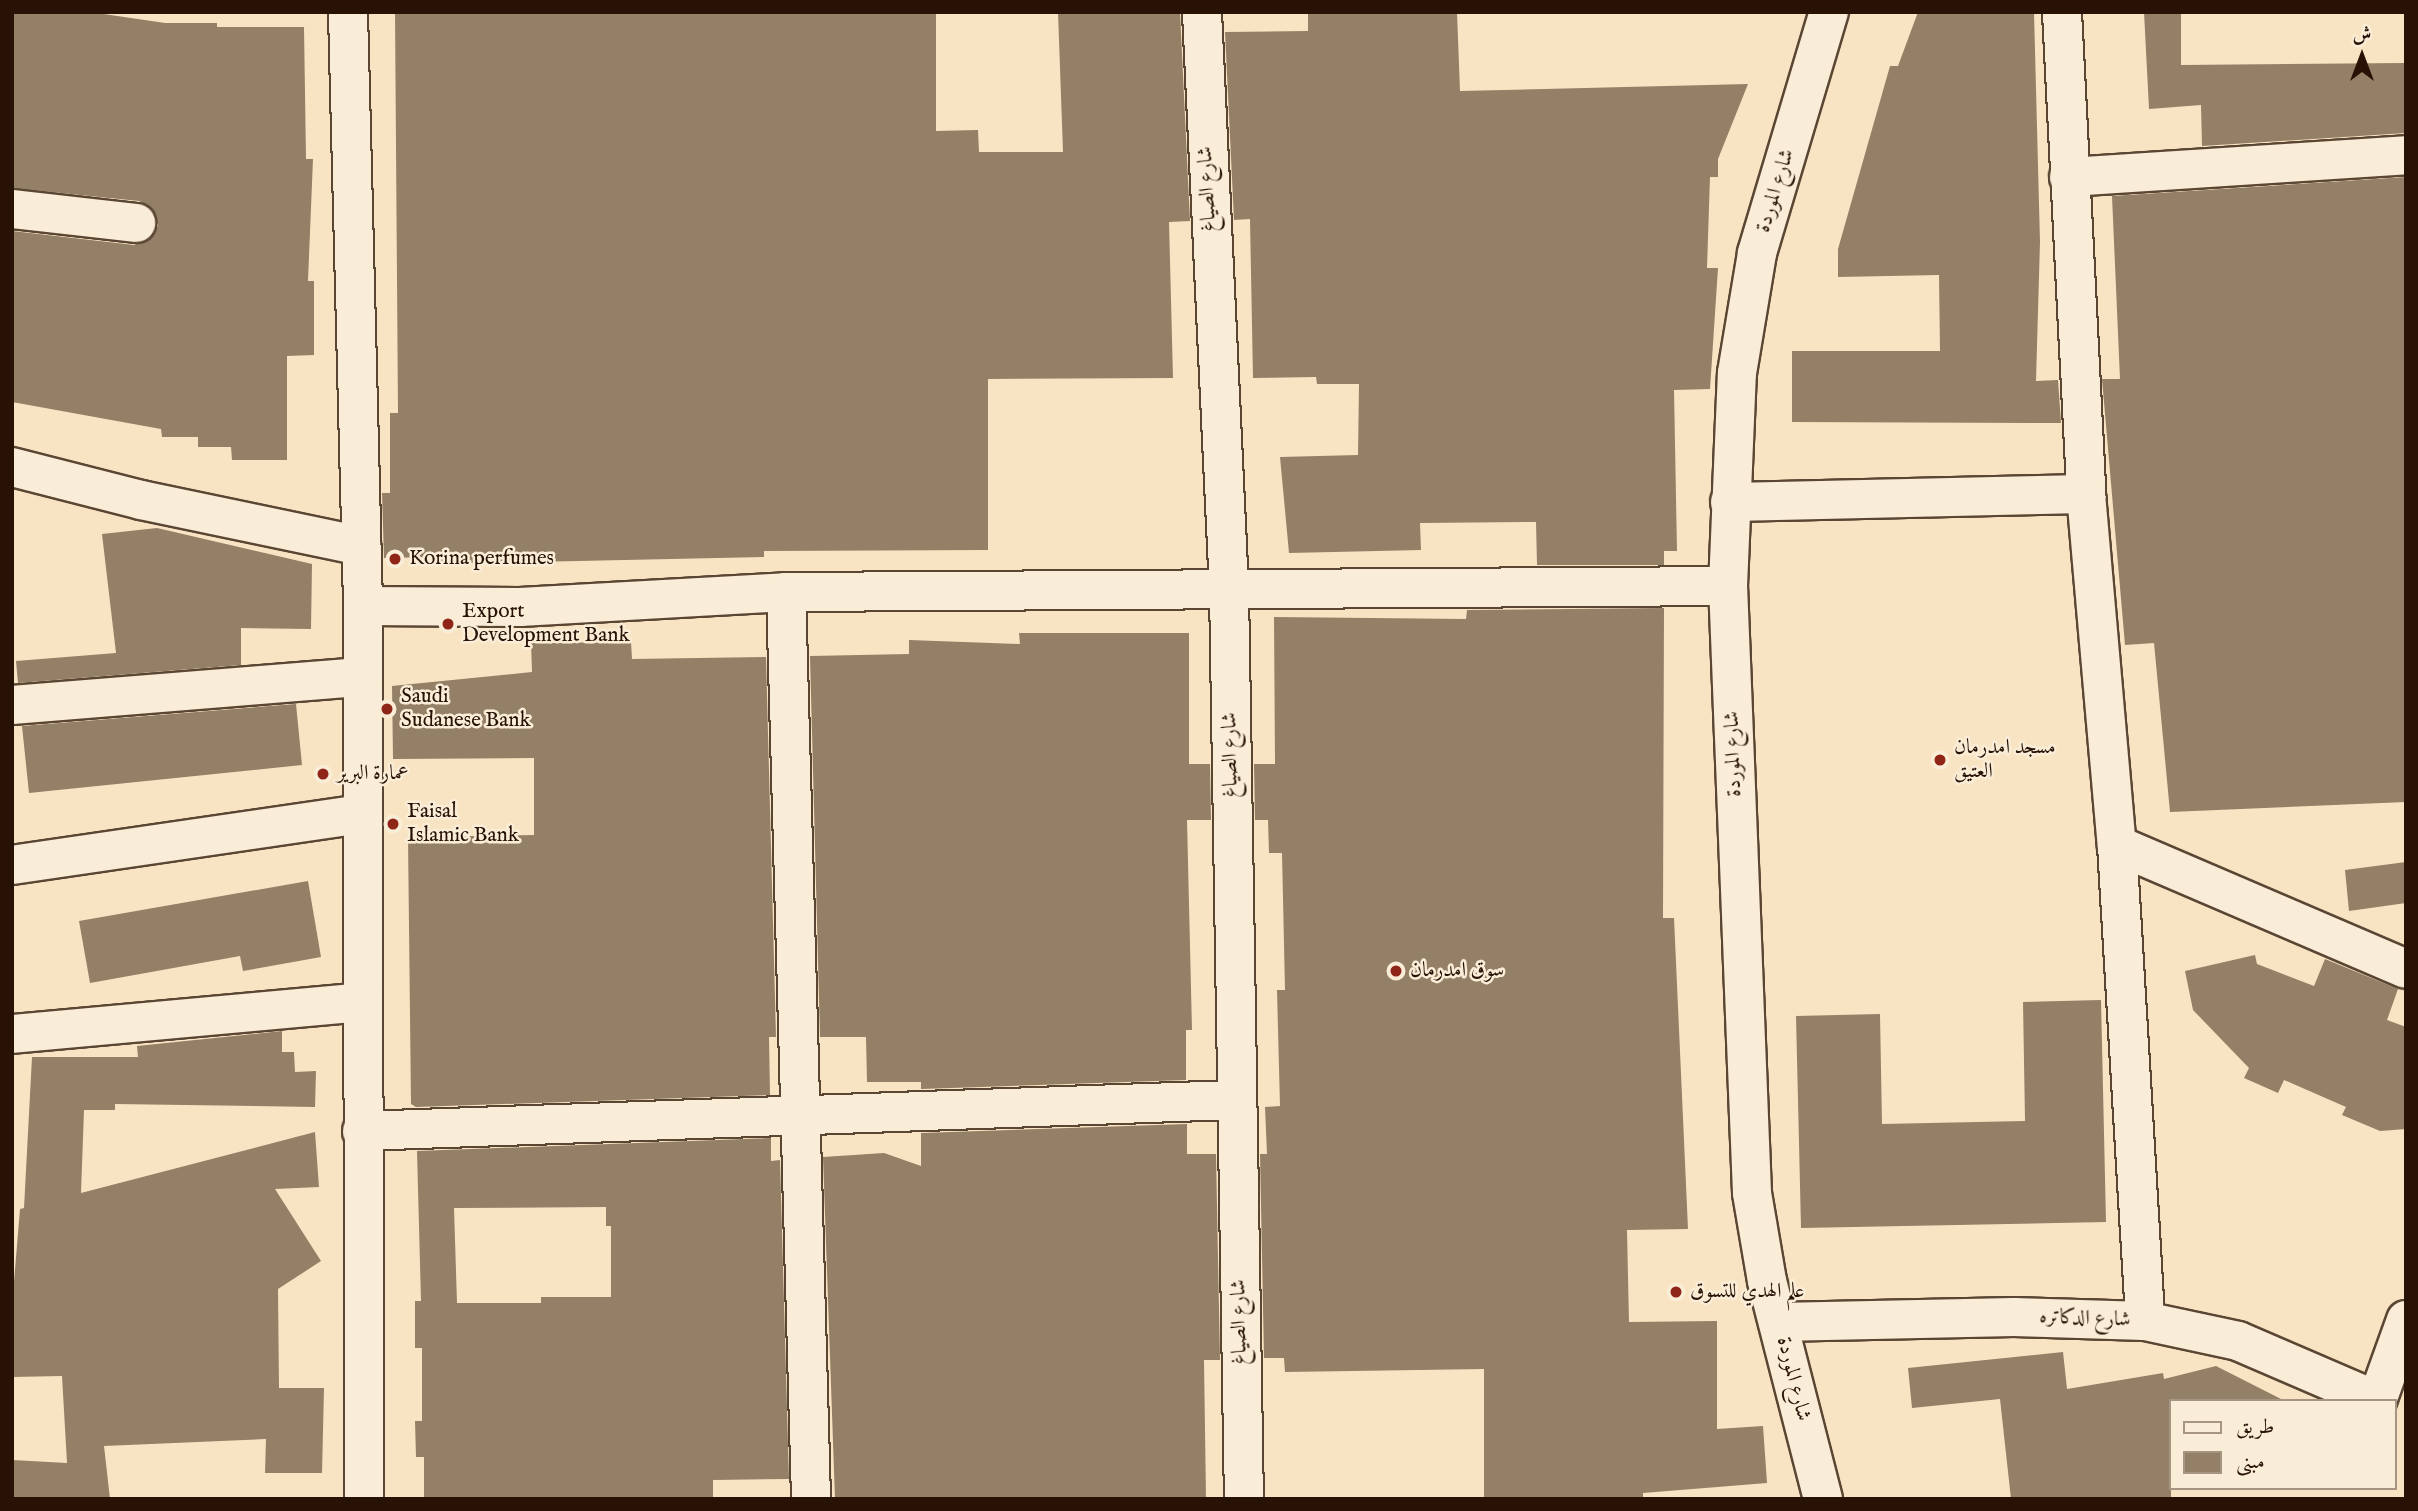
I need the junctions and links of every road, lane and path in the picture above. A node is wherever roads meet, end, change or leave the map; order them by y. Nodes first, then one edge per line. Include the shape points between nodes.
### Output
1 (348, 12) edge
2 (1202, 12) edge
3 (1829, 12) edge
4 (2062, 12) edge
5 (2406, 155) edge
6 (2069, 177) junction
7 (12, 209) edge
8 (136, 223) dead end
9 (12, 467) edge
10 (2086, 494) junction
11 (1730, 502) junction
12 (361, 546) junction
13 (1728, 586) junction
14 (1229, 589) junction
15 (786, 592) junction
16 (363, 606) junction
17 (360, 677) junction
18 (12, 705) edge
19 (360, 814) junction
20 (2117, 845) junction
21 (12, 865) edge
22 (2406, 969) edge
23 (363, 1002) junction
24 (12, 1034) edge
25 (1234, 1100) junction
26 (798, 1116) junction
27 (362, 1131) junction
28 (2406, 1320) edge
29 (2146, 1321) junction
30 (1778, 1322) junction
31 (2372, 1399) edge
32 (2378, 1399) edge
33 (364, 1499) edge
34 (811, 1499) edge
35 (1244, 1499) edge
36 (1823, 1499) edge

1 - 12 street
2 - 14 street, شارع الصياغ
3 - 11 street, شارع الموردة via 1757,253 1737,373
4 - 6 street
5 - 6 street
6 - 10 street
7 - 8 street
9 - 12 street
10 - 11 street
10 - 20 street
11 - 13 street, شارع الموردة
12 - 16 street
13 - 14 street
13 - 30 street, شارع الموردة via 1752,1193
14 - 15 street
14 - 25 street, شارع الصياغ
15 - 16 street via 520,607
15 - 26 street
16 - 17 street
17 - 18 street
17 - 19 street
19 - 21 street
19 - 23 street
20 - 22 street
20 - 29 street
23 - 24 street
23 - 27 street
25 - 26 street
25 - 35 street, شارع الصياغ
26 - 27 street
26 - 34 street
27 - 33 street
28 - 32 street
29 - 30 street, شارع الدكاتره via 2014,1317
29 - 31 street, شارع الدكاتره via 2238,1341
30 - 36 street, شارع الموردة

